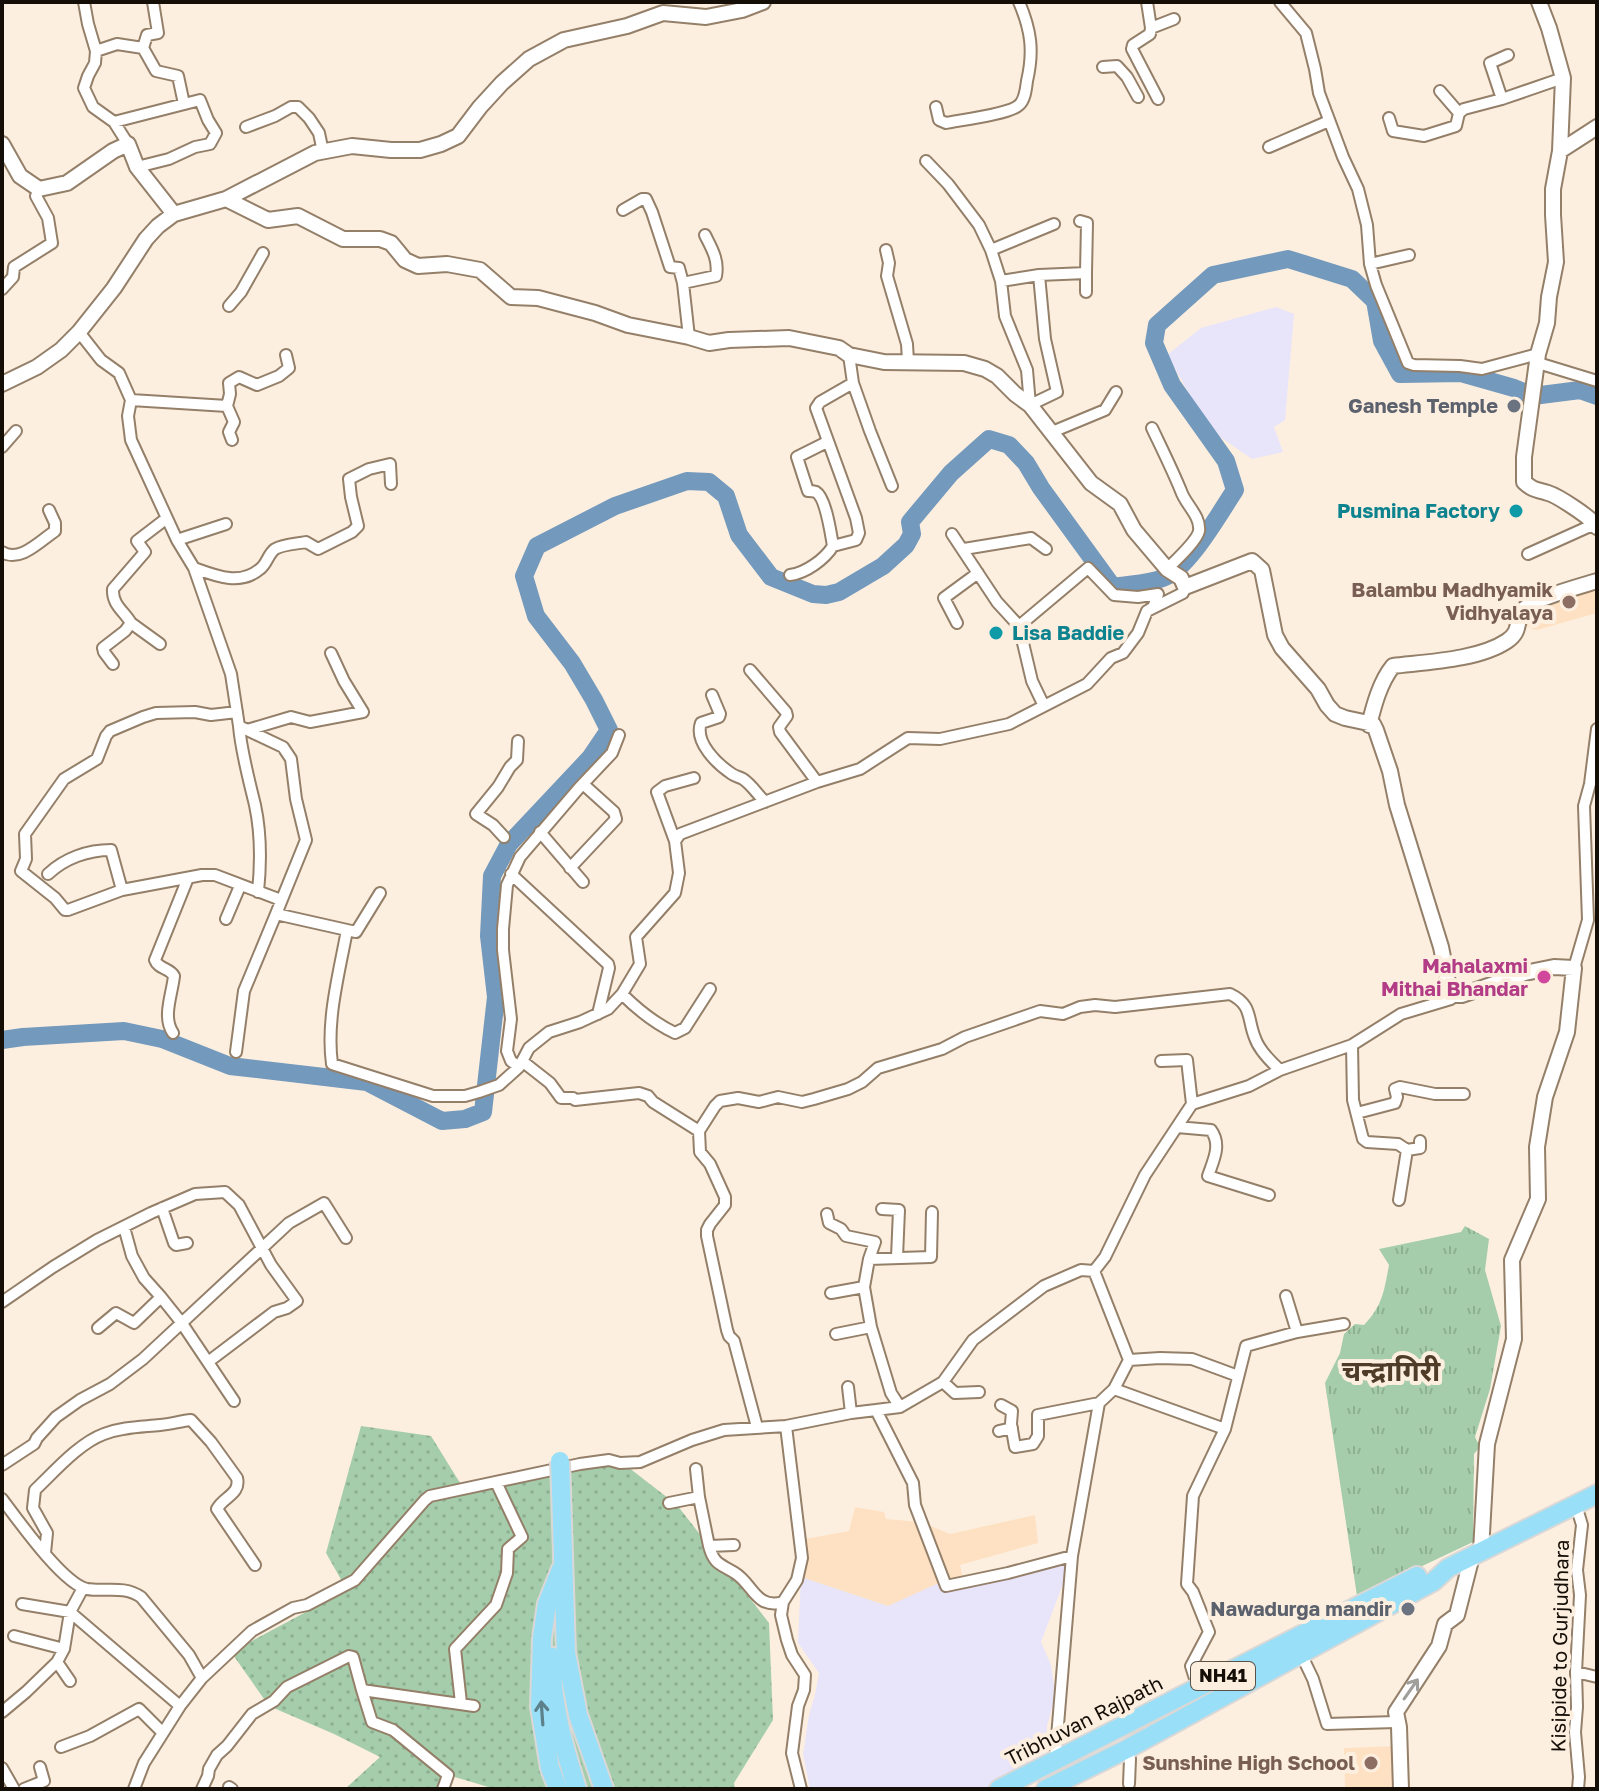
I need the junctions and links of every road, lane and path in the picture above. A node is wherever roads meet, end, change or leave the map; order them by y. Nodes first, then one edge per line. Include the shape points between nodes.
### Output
1 (84, 2) edge
2 (153, 2) edge
3 (763, 2) edge
4 (1019, 2) edge
5 (1147, 2) edge
6 (1280, 2) edge
7 (1539, 2) edge
8 (662, 8) edge
9 (1174, 19) dead end
10 (1151, 28) junction
11 (143, 48) junction
12 (96, 51) junction
13 (1508, 55) dead end
14 (1103, 67) dead end
15 (1143, 71) junction
16 (1127, 77) junction
17 (1563, 78) junction
18 (1440, 91) dead end
19 (1138, 97) dead end
20 (1158, 99) dead end
21 (1502, 99) junction
22 (184, 104) junction
23 (936, 107) dead end
24 (1459, 113) junction
25 (1389, 118) dead end
26 (1329, 121) junction
27 (114, 122) junction
28 (246, 127) dead end
29 (1597, 127) edge
30 (2, 144) edge
31 (128, 144) junction
32 (1269, 147) dead end
33 (1560, 151) junction
34 (323, 152) junction
35 (926, 161) dead end
36 (137, 167) junction
37 (39, 189) junction
38 (226, 199) junction
39 (623, 210) dead end
40 (174, 214) junction
41 (1080, 221) dead end
42 (1054, 224) dead end
43 (705, 235) dead end
44 (886, 250) dead end
45 (991, 250) junction
46 (263, 253) dead end
47 (1409, 255) dead end
48 (1370, 264) junction
49 (1086, 273) junction
50 (1039, 275) junction
51 (1001, 281) junction
52 (683, 283) junction
53 (2, 289) edge
54 (1086, 292) dead end
55 (229, 306) dead end
56 (79, 332) junction
57 (689, 337) junction
58 (286, 355) dead end
59 (849, 355) junction
60 (908, 361) junction
61 (1538, 362) junction
62 (1597, 381) edge
63 (853, 383) junction
64 (2, 384) edge
65 (1116, 392) dead end
66 (131, 400) junction
67 (1030, 405) junction
68 (227, 406) junction
69 (1152, 428) dead end
70 (16, 431) dead end
71 (1052, 432) junction
72 (232, 440) dead end
73 (827, 442) junction
74 (2, 447) edge
75 (391, 484) dead end
76 (892, 486) dead end
77 (49, 510) dead end
78 (167, 518) junction
79 (226, 524) dead end
80 (1597, 527) edge
81 (952, 534) dead end
82 (177, 540) junction
83 (833, 546) junction
84 (964, 549) junction
85 (1046, 549) dead end
86 (2, 552) edge
87 (1528, 554) dead end
88 (194, 568) junction
89 (1167, 569) junction
90 (978, 573) junction
91 (790, 575) dead end
92 (1597, 581) edge
93 (1183, 582) junction
94 (1147, 611) junction
95 (131, 623) junction
96 (957, 623) dead end
97 (1019, 626) junction
98 (160, 644) dead end
99 (331, 653) dead end
100 (113, 664) dead end
101 (750, 670) dead end
102 (712, 695) dead end
103 (1044, 706) junction
104 (237, 712) junction
105 (1369, 725) junction
106 (243, 728) junction
107 (1597, 729) edge
108 (619, 735) dead end
109 (518, 741) dead end
110 (694, 778) dead end
111 (817, 782) junction
112 (583, 784) junction
113 (765, 802) junction
114 (1584, 806) junction
115 (1597, 806) edge
116 (540, 832) junction
117 (504, 837) dead end
118 (675, 841) junction
119 (570, 868) junction
120 (48, 874) dead end
121 (511, 874) junction
122 (188, 878) junction
123 (583, 882) dead end
124 (240, 886) junction
125 (122, 890) junction
126 (258, 892) junction
127 (380, 893) dead end
128 (281, 900) junction
129 (276, 914) junction
130 (226, 919) dead end
131 (347, 930) junction
132 (1574, 968) junction
133 (710, 989) dead end
134 (622, 994) junction
135 (1453, 995) junction
136 (598, 1014) junction
137 (173, 1033) dead end
138 (1352, 1045) junction
139 (236, 1052) dead end
140 (1161, 1061) dead end
141 (521, 1064) junction
142 (1280, 1070) junction
143 (1464, 1094) dead end
144 (1192, 1104) junction
145 (1357, 1113) junction
146 (1177, 1127) junction
147 (699, 1131) junction
148 (1420, 1141) dead end
149 (1407, 1150) junction
150 (1269, 1195) dead end
151 (1399, 1200) dead end
152 (162, 1208) junction
153 (882, 1209) dead end
154 (932, 1212) dead end
155 (827, 1214) dead end
156 (124, 1227) junction
157 (346, 1238) dead end
158 (187, 1243) dead end
159 (262, 1249) junction
160 (897, 1257) junction
161 (869, 1259) junction
162 (1094, 1271) junction
163 (864, 1287) junction
164 (831, 1293) dead end
165 (1286, 1296) dead end
166 (161, 1297) junction
167 (2, 1302) edge
168 (181, 1322) junction
169 (1344, 1324) dead end
170 (871, 1327) junction
171 (98, 1328) dead end
172 (1297, 1332) junction
173 (836, 1334) dead end
174 (1129, 1360) junction
175 (208, 1362) junction
176 (1238, 1376) junction
177 (943, 1382) junction
178 (848, 1387) dead end
179 (1114, 1389) junction
180 (979, 1392) dead end
181 (234, 1401) dead end
182 (1099, 1403) junction
183 (1001, 1405) dead end
184 (900, 1407) junction
185 (876, 1410) junction
186 (851, 1413) junction
187 (786, 1426) junction
188 (757, 1427) junction
189 (1012, 1428) junction
190 (1225, 1429) junction
191 (999, 1431) dead end
192 (560, 1461) dead end
193 (2, 1465) edge
194 (696, 1469) dead end
195 (496, 1482) junction
196 (1597, 1494) edge
197 (699, 1497) junction
198 (2, 1499) edge
199 (669, 1503) dead end
200 (1576, 1505) junction
201 (734, 1545) dead end
202 (709, 1546) junction
203 (45, 1553) junction
204 (1476, 1554) junction
205 (1072, 1556) junction
206 (255, 1565) dead end
207 (562, 1567) junction
208 (1448, 1568) junction
209 (83, 1588) junction
210 (1406, 1596) junction
211 (783, 1602) junction
212 (22, 1604) dead end
213 (70, 1612) junction
214 (14, 1636) dead end
215 (64, 1649) junction
216 (1301, 1654) junction
217 (57, 1662) junction
218 (1576, 1672) junction
219 (1597, 1677) edge
220 (202, 1678) junction
221 (70, 1681) dead end
222 (1198, 1688) junction
223 (362, 1690) junction
224 (461, 1703) junction
225 (180, 1706) junction
226 (474, 1706) dead end
227 (2, 1711) edge
228 (1396, 1722) junction
229 (163, 1733) junction
230 (61, 1747) dead end
231 (1127, 1749) junction
232 (1055, 1761) junction
233 (40, 1767) dead end
234 (2, 1768) edge
235 (1129, 1784) dead end
236 (1050, 1788) edge
237 (14, 1789) edge
238 (24, 1789) edge
239 (134, 1789) edge
240 (202, 1789) edge
241 (443, 1789) edge
242 (558, 1789) edge
243 (577, 1789) edge
244 (604, 1789) edge
245 (801, 1789) edge
246 (999, 1789) edge
247 (1021, 1789) edge
248 (1401, 1789) edge
249 (1578, 1789) edge

1 - 12 street
2 - 11 street via 158,33 147,35
3 - 8 street via 706,17
4 - 23 street via 1032,44 1020,105 946,123 939,120
5 - 10 street
6 - 26 street via 1306,33
7 - 17 street
8 - 34 street via 627,26 564,40 529,59 458,136 441,144 420,150 352,146
9 - 10 street
10 - 15 street via 1132,49
11 - 12 street via 117,44
11 - 22 street via 156,71 178,76
12 - 27 street via 84,88 93,107
13 - 21 street via 1490,63
14 - 16 street via 1117,66
15 - 16 street
15 - 20 street
16 - 19 street
17 - 21 street
17 - 33 street
18 - 24 street
21 - 24 street
22 - 27 street
22 - 36 street via 200,100 216,133 210,144
24 - 25 street via 1456,126 1424,136 1393,131
26 - 32 street
26 - 48 street via 1358,189
27 - 31 street
28 - 34 street via 298,107 319,133
29 - 33 street
30 - 37 street via 20,176
31 - 36 street
31 - 37 street via 67,183
33 - 61 street via 1553,189 1556,262
34 - 38 street
35 - 45 street via 964,204
36 - 40 street
37 - 53 street via 36,196 48,218 52,243 14,267
38 - 40 street
38 - 57 street via 268,220 298,216 343,239 380,239 418,266 480,270 511,297 538,298
39 - 52 street via 646,199 670,267 679,268
40 - 56 street via 146,239
41 - 49 street via 1087,223
42 - 45 street
43 - 52 street via 715,254 716,276
44 - 60 street via 887,276
45 - 51 street
46 - 55 street
47 - 48 street
48 - 61 street via 1408,363 1482,369
49 - 50 street
49 - 54 street
50 - 51 street
50 - 67 street via 1057,392
51 - 67 street via 1005,316 1027,370
52 - 57 street
56 - 64 street via 49,359
56 - 66 street via 119,373
57 - 59 street via 709,343 789,338 839,348
58 - 68 street via 289,368 279,376 257,385 239,377 229,383
59 - 60 street
59 - 63 street
60 - 67 street via 985,369
61 - 62 street
61 - 80 street via 1524,482 1550,493
63 - 73 street via 816,408
63 - 76 street
65 - 71 street via 1105,410
66 - 68 street
66 - 78 street via 131,440
67 - 71 street
68 - 72 street via 234,422
69 - 89 street via 1199,527 1198,535
70 - 74 street
71 - 89 street via 1091,483 1120,504
73 - 83 street via 859,533 856,540
73 - 83 street via 797,457 808,491 820,497
75 - 88 street via 390,464 349,479 358,526 326,546 283,546 245,578 227,579
77 - 86 street via 55,531 18,556
78 - 82 street
78 - 95 street via 137,541 145,552 113,589 118,607
79 - 82 street
80 - 87 street
81 - 84 street
82 - 88 street
83 - 91 street via 801,574
84 - 85 street via 1031,538
84 - 90 street
88 - 104 street via 231,674
89 - 93 street
90 - 96 street via 944,598
90 - 97 street
92 - 105 street via 1529,604 1520,613 1518,631 1506,642 1470,657 1393,666
93 - 94 street via 1183,593
93 - 105 street via 1252,561 1257,564 1282,648 1335,714
94 - 97 street via 1158,594 1114,595 1088,568
94 - 103 street via 1123,653 1111,658 1087,684
95 - 98 street
95 - 100 street via 103,648
97 - 103 street
99 - 106 street via 363,712 310,722 291,717
101 - 111 street via 786,712 780,732
102 - 113 street via 720,714 701,723 701,739 715,761 744,779
103 - 111 street via 1002,727 940,739 908,738 860,769
104 - 106 street
104 - 125 street via 156,713 110,731 97,759 64,779 25,834 21,871 65,910
105 - 135 street via 1376,730 1390,771
106 - 126 street via 259,838
106 - 128 street via 283,747 291,759 306,840
107 - 114 street
108 - 112 street via 612,753
109 - 117 street via 517,760 476,814
110 - 118 street via 657,792
111 - 113 street
112 - 116 street
112 - 119 street via 616,819
113 - 118 street via 685,831
114 - 115 street
114 - 132 street via 1588,920
116 - 119 street
116 - 121 street
118 - 134 street via 675,893 636,937 640,964
119 - 123 street
120 - 125 street via 63,862 107,849
121 - 136 street via 608,964
121 - 141 street via 503,929 511,1019 507,1051 511,1061
122 - 124 street via 215,875
122 - 125 street
122 - 137 street via 155,960 174,976 167,1017
124 - 126 street
124 - 130 street
126 - 128 street
127 - 131 street via 356,932
128 - 129 street
129 - 131 street
129 - 139 street via 244,991
131 - 141 street via 332,1014 332,1064 433,1096 465,1096 499,1085
132 - 135 street via 1525,973
132 - 204 street via 1567,1032 1545,1097 1537,1147 1538,1199 1512,1260 1514,1339 1487,1444
133 - 134 street via 685,1028 675,1033 657,1025
134 - 136 street
135 - 138 street via 1401,1014
136 - 141 street via 549,1032 529,1048
138 - 142 street
138 - 145 street
140 - 144 street via 1187,1060
141 - 147 street via 550,1083 561,1098 639,1093
142 - 144 street
142 - 147 street via 1255,1039 1249,1012 1230,994 1095,1005 1063,1014 1040,1011 878,1068 848,1089 814,1099 720,1101
143 - 145 street via 1400,1087 1395,1089 1395,1103
144 - 146 street
145 - 149 street via 1367,1142 1398,1144
146 - 150 street via 1211,1130 1216,1137 1208,1176
146 - 162 street
147 - 188 street via 700,1152 725,1197 707,1236 727,1330
148 - 149 street via 1420,1148
149 - 151 street
152 - 156 street
152 - 158 street via 174,1243
152 - 159 street via 195,1194 225,1192 239,1205
153 - 160 street via 899,1210
154 - 160 street via 931,1257
155 - 161 street via 829,1223 846,1236 875,1242
156 - 166 street via 132,1256
156 - 167 street
157 - 159 street via 324,1203 289,1223
159 - 168 street
159 - 175 street via 297,1301
160 - 161 street
161 - 163 street
162 - 174 street
162 - 177 street via 1081,1270 1044,1286 1017,1305 973,1340
163 - 164 street
163 - 170 street
165 - 172 street
166 - 168 street
166 - 171 street via 134,1323 116,1313
168 - 175 street
168 - 193 street via 143,1359 56,1417 34,1444
169 - 172 street
170 - 173 street
170 - 184 street
172 - 176 street via 1246,1346
174 - 176 street via 1192,1359
174 - 179 street
175 - 181 street
176 - 190 street
177 - 180 street via 955,1393
177 - 184 street
178 - 186 street
179 - 182 street
179 - 190 street
182 - 189 street via 1038,1415 1033,1444 1015,1447
182 - 205 street
183 - 189 street via 1012,1411
184 - 185 street
185 - 186 street
185 - 205 street via 913,1483 915,1505 946,1586
186 - 187 street
187 - 188 street
187 - 211 street via 802,1558 797,1580
188 - 195 street via 724,1430 640,1462 609,1460
189 - 191 street
190 - 222 street via 1193,1496 1187,1584 1209,1632 1191,1666
192 - 207 highway, bridge
194 - 197 street
195 - 220 street via 430,1496 355,1580 252,1631
195 - 224 street via 522,1537 508,1549 507,1573 496,1605 455,1649
196 - 200 highway, Tribhuvan Rajpath / NH41
197 - 199 street
197 - 202 street
198 - 203 street
200 - 204 highway, Tribhuvan Rajpath / NH41
200 - 218 street, Kisipide to Gurjudhara via 1582,1525
201 - 202 street
202 - 211 street via 712,1556 758,1599
203 - 206 street via 47,1533 33,1508 35,1490 56,1469 101,1435 191,1420 237,1478 236,1490 217,1509
203 - 209 street
204 - 208 highway, Tribhuvan Rajpath / NH41
228 -> 204 street via 1399,1705 1439,1646 1445,1624 1457,1615
205 - 232 street
242 -> 207 highway via 543,1735 541,1693 547,1604
207 - 243 highway via 552,1665 557,1712
207 - 244 highway via 566,1653 578,1715
208 - 210 highway, Tribhuvan Rajpath / NH41
208 - 222 highway, Tribhuvan Rajpath / NH41 via 1428,1570
209 - 213 street
209 - 220 street via 123,1589 141,1597
210 - 216 highway, Tribhuvan Rajpath / NH41
210 - 247 highway via 1390,1599
211 - 245 street via 787,1640 805,1675 792,1753
212 - 213 street
213 - 215 street
213 - 225 street
214 - 215 street
215 - 217 street
216 - 228 street via 1327,1724
216 - 231 highway, Tribhuvan Rajpath / NH41
217 - 221 street
217 - 227 street
218 - 219 street
218 - 249 street, Kisipide to Gurjudhara
220 - 225 street
222 - 232 highway, Tribhuvan Rajpath / NH41
223 - 224 street
223 - 240 street via 349,1656 287,1687 252,1714 217,1755
223 - 241 street via 372,1722 393,1730 448,1775
224 - 226 street
225 - 229 street
228 - 248 street
229 - 230 street via 139,1709
229 - 239 street
231 - 235 street
231 - 236 highway, Tribhuvan Rajpath / NH41
232 - 246 highway, Tribhuvan Rajpath / NH41
233 - 238 street via 44,1781
234 - 237 street

